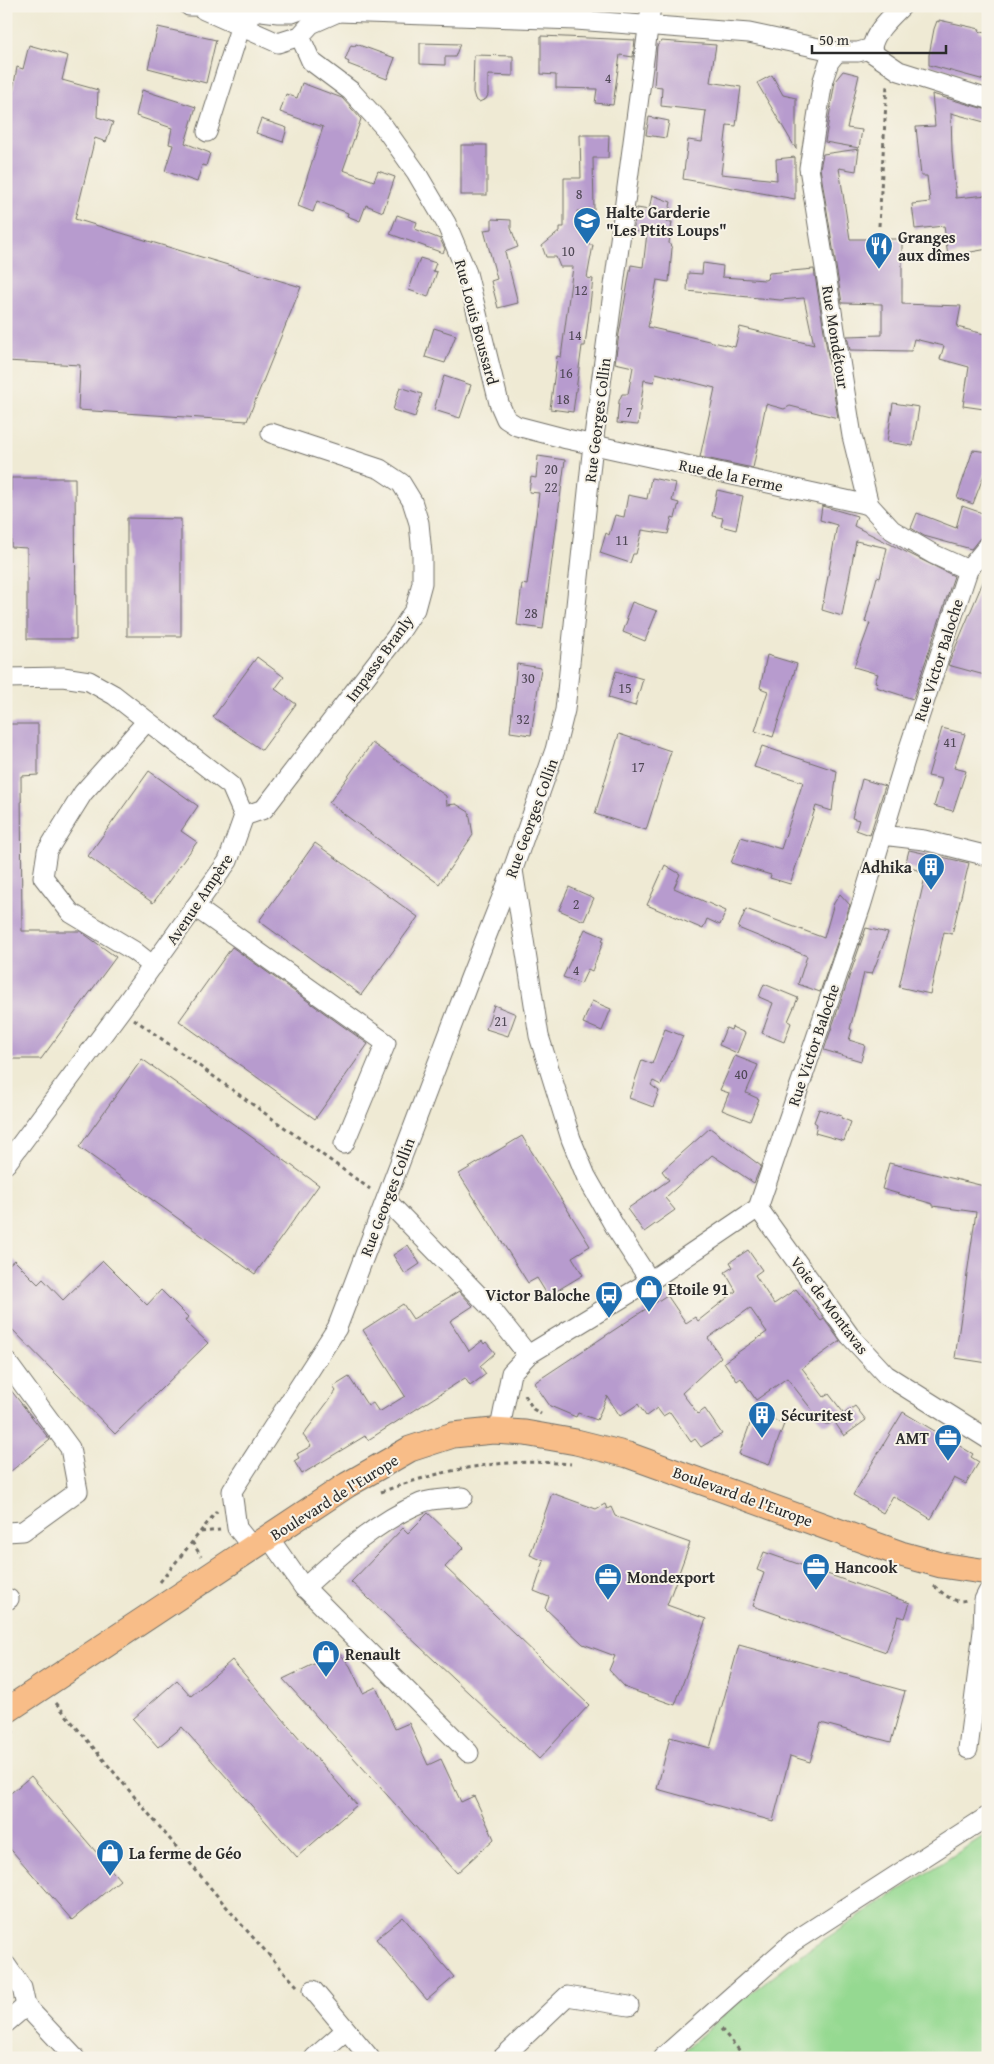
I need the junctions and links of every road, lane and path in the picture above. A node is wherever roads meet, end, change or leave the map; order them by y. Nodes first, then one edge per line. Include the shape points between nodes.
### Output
1 (651, 6) edge
2 (902, 6) edge
3 (193, 7) edge
4 (258, 10) junction
5 (337, 12) junction
6 (577, 13) edge
7 (241, 25) junction
8 (648, 26) junction
9 (300, 36) junction
10 (868, 50) junction
11 (837, 52) junction
12 (892, 66) junction
13 (988, 99) edge
14 (207, 132) dead end
15 (879, 226) dead end
16 (271, 434) dead end
17 (594, 444) junction
18 (869, 505) junction
19 (988, 546) edge
20 (968, 570) junction
21 (6, 678) edge
22 (147, 721) junction
23 (244, 816) junction
24 (882, 835) junction
25 (988, 856) edge
26 (513, 869) junction
27 (195, 907) junction
28 (153, 966) junction
29 (121, 1010) junction
30 (344, 1144) dead end
31 (6, 1164) edge
32 (386, 1200) junction
33 (758, 1208) junction
34 (650, 1281) junction
35 (528, 1355) junction
36 (6, 1361) edge
37 (494, 1431) junction
38 (988, 1439) edge
39 (574, 1465) dead end
40 (232, 1490) junction
41 (377, 1493) dead end
42 (463, 1497) dead end
43 (6, 1532) edge
44 (261, 1543) junction
45 (988, 1572) edge
46 (932, 1584) dead end
47 (156, 1587) dead end
48 (304, 1588) junction
49 (986, 1596) edge
50 (63, 1697) dead end
51 (55, 1702) junction
52 (48, 1708) dead end
53 (13, 1719) edge
54 (6, 1736) edge
55 (968, 1749) dead end
56 (470, 1753) dead end
57 (988, 1816) edge
58 (6, 1965) edge
59 (313, 1990) joint
60 (26, 2006) junction
61 (629, 2006) dead end
62 (709, 2015) junction
63 (6, 2022) edge
64 (346, 2030) junction
65 (75, 2058) edge
66 (314, 2058) edge
67 (370, 2058) edge
68 (502, 2058) edge
69 (662, 2058) edge
70 (746, 2058) edge

1 - 8 street, Rue Georges Collin
2 - 10 street
3 - 4 street via 230,6
3 - 7 street
4 - 5 street via 292,13 306,8
4 - 7 street
5 - 6 street
5 - 9 street via 311,24
6 - 8 street
7 - 9 street via 278,43
7 - 14 street
8 - 11 street via 749,33
8 - 17 street, Rue Georges Collin
9 - 17 street, Rue Louis Boussard via 312,61 351,91 384,127 416,172 446,224 467,273 499,403 506,419 517,426
10 - 11 street
10 - 12 street
11 - 18 street, Rue Mondétour via 829,62 823,80 809,168 852,436
12 - 13 street
12 - 15 path via 887,83
16 - 23 street, Impasse Branly via 380,469 400,483 412,501 419,523 422,583 414,609 394,640 264,809
17 - 18 street, Rue de la Ferme
17 - 26 street, Rue Georges Collin via 565,710 555,750
18 - 20 street, Rue Mondétour via 892,530
19 - 20 street, Rue Victor Baloche
20 - 24 street, Rue Victor Baloche
21 - 22 street via 89,681 114,695
22 - 23 street via 232,786
22 - 28 street via 83,793 47,851 43,877 71,913
23 - 27 street, Avenue Ampère via 228,861
24 - 25 street via 924,840
24 - 33 street, Rue Victor Baloche via 858,916
26 - 32 street, Rue Georges Collin
26 - 34 street via 539,1036 572,1139 586,1176
27 - 28 street, Avenue Ampère
27 - 30 street via 386,1043
28 - 29 street, Avenue Ampère
29 - 31 street, Avenue Ampère
29 - 32 path
32 - 35 street via 489,1306
32 - 40 street, Rue Georges Collin via 337,1328
33 - 34 street
33 - 38 street, Voie de Montavas via 850,1336 886,1375
34 - 35 street
35 - 37 street via 511,1373 501,1423
36 - 43 street via 70,1448 78,1492 23,1531
37 - 44 main road, Boulevard de l'Europe via 453,1435 410,1449 347,1485
37 - 45 main road, Boulevard de l'Europe via 576,1442 628,1455 901,1554 941,1565
39 - 41 path via 544,1462 483,1464 422,1478
40 - 44 street via 237,1528
40 - 47 path
42 - 48 street via 423,1502 385,1522 347,1549
44 - 48 street
44 - 53 main road, Boulevard de l'Europe
46 - 49 path via 960,1602
48 - 56 street
49 - 55 street
50 - 51 path
51 - 52 path
51 - 59 path via 240,1923 302,1991
53 - 54 path
57 - 62 street via 793,1942
58 - 60 street via 22,1988
59 - 64 street
60 - 63 street
60 - 65 street
61 - 68 street via 567,1996
62 - 69 street
62 - 70 path
64 - 66 street
64 - 67 street

